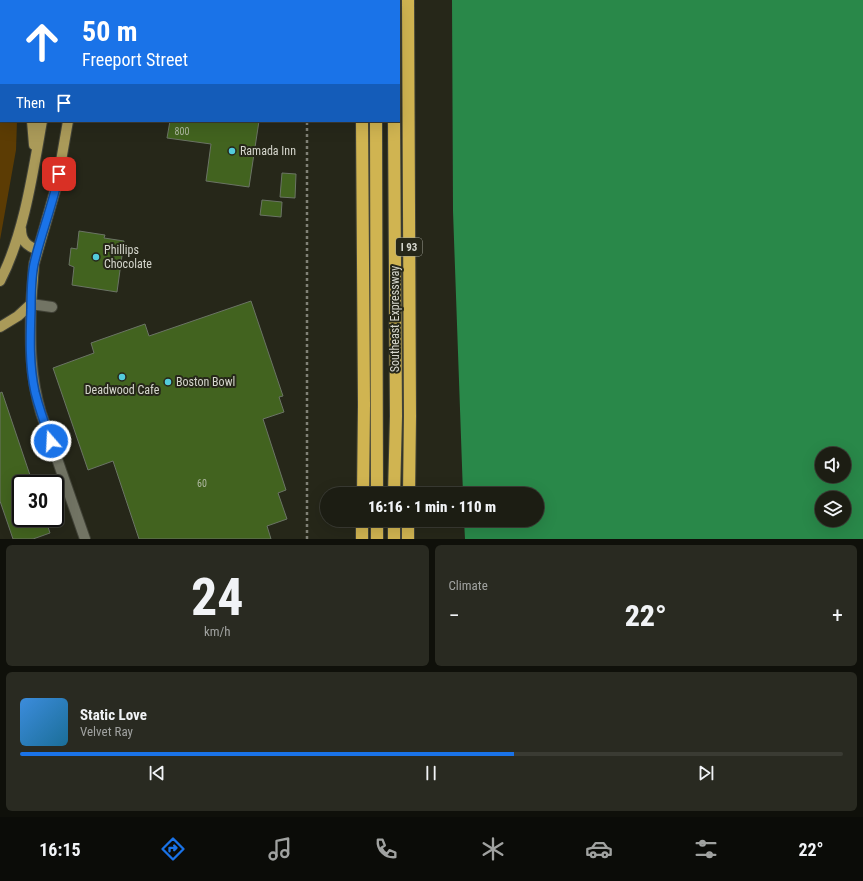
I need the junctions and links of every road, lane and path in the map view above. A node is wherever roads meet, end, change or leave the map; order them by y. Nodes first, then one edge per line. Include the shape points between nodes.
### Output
1 (408, 0) edge
2 (32, 122) edge
3 (42, 122) edge
4 (68, 122) edge
5 (307, 122) edge
6 (362, 122) edge
7 (376, 122) edge
8 (394, 122) edge
9 (35, 161) junction
10 (22, 220) junction
11 (38, 250) junction
12 (0, 281) edge
13 (31, 304) junction
14 (52, 307) dead end
15 (0, 327) edge
16 (363, 487) edge
17 (377, 487) edge
18 (394, 487) edge
19 (409, 487) edge
20 (362, 527) edge
21 (377, 527) edge
22 (394, 527) edge
23 (408, 527) edge
24 (84, 539) edge
25 (306, 539) edge
26 (362, 539) edge
27 (377, 539) edge
28 (394, 539) edge
29 (408, 539) edge

1 - 19 highway, Southeast Expressway / I 93
2 - 9 main road
3 - 9 main road
4 - 11 main road via 57,184
5 - 25 path
6 - 16 highway
7 - 17 highway
8 - 18 highway, I 93
9 - 10 main road
10 - 11 main road via 21,237 28,245
10 - 12 main road
11 - 13 main road via 33,271
13 - 14 street
13 - 15 main road
13 - 24 street via 30,357 35,392
20 - 26 highway
21 - 27 highway
22 - 28 highway
23 - 29 highway

